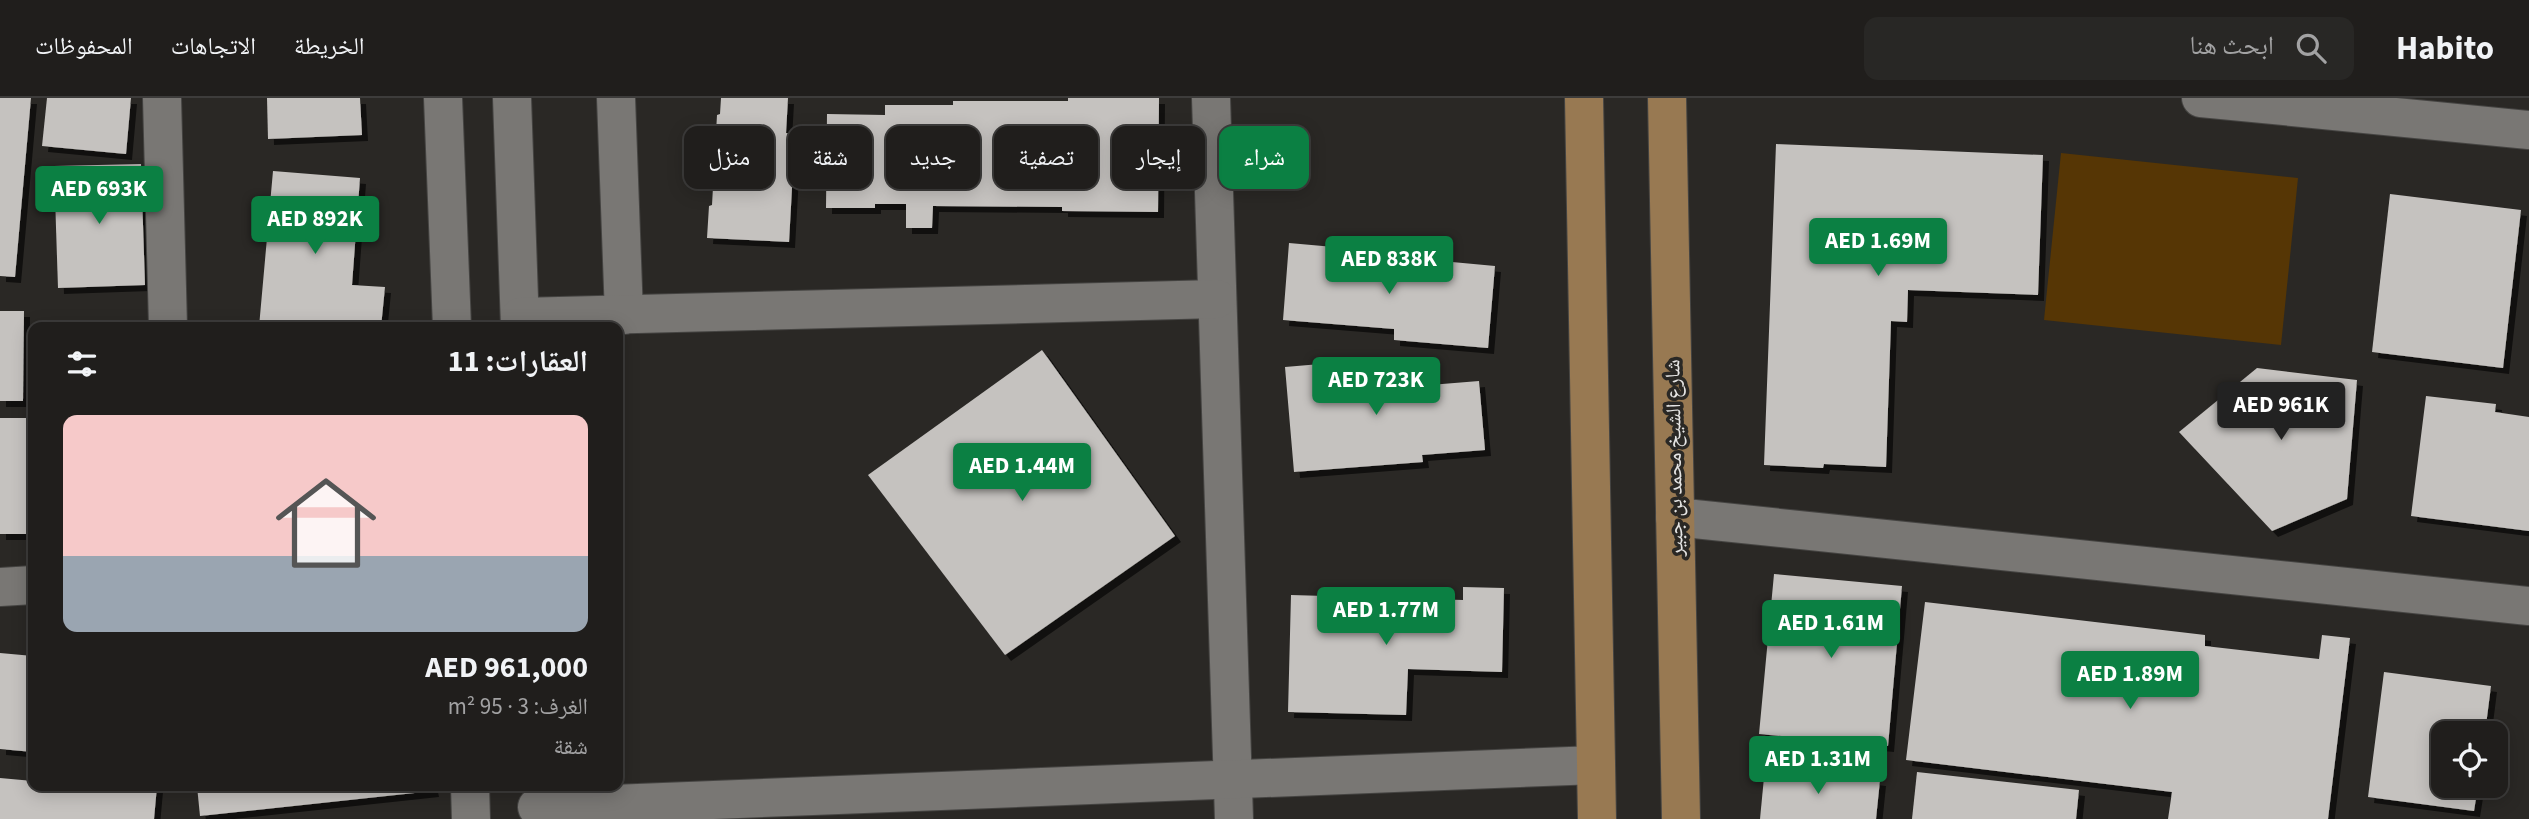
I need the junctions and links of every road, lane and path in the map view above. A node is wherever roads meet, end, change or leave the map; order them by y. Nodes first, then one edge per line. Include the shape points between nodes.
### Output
1 (162, 98) edge
2 (443, 98) edge
3 (512, 98) edge
4 (616, 98) edge
5 (1211, 98) edge
6 (1584, 98) edge
7 (1667, 98) edge
8 (2201, 98) edge
9 (2529, 130) edge
10 (1217, 299) junction
11 (624, 315) junction
12 (168, 322) edge
13 (452, 322) edge
14 (520, 322) edge
15 (1675, 517) junction
16 (28, 585) edge
17 (0, 587) edge
18 (2529, 606) edge
19 (1596, 765) junction
20 (1233, 778) junction
21 (470, 791) edge
22 (537, 804) edge
23 (471, 819) edge
24 (1234, 819) edge
25 (1597, 819) edge
26 (1681, 819) edge

1 - 12 street
2 - 13 street
3 - 14 street
4 - 11 street
5 - 10 street
6 - 19 main road
7 - 15 main road, شارع الشيخ محمد بن جبير
8 - 9 street
10 - 11 street
10 - 20 street
11 - 14 street
15 - 18 street
15 - 26 main road, شارع الشيخ محمد بن جبير
16 - 17 street
19 - 20 street
19 - 25 main road
20 - 22 street
20 - 24 street
21 - 23 street

